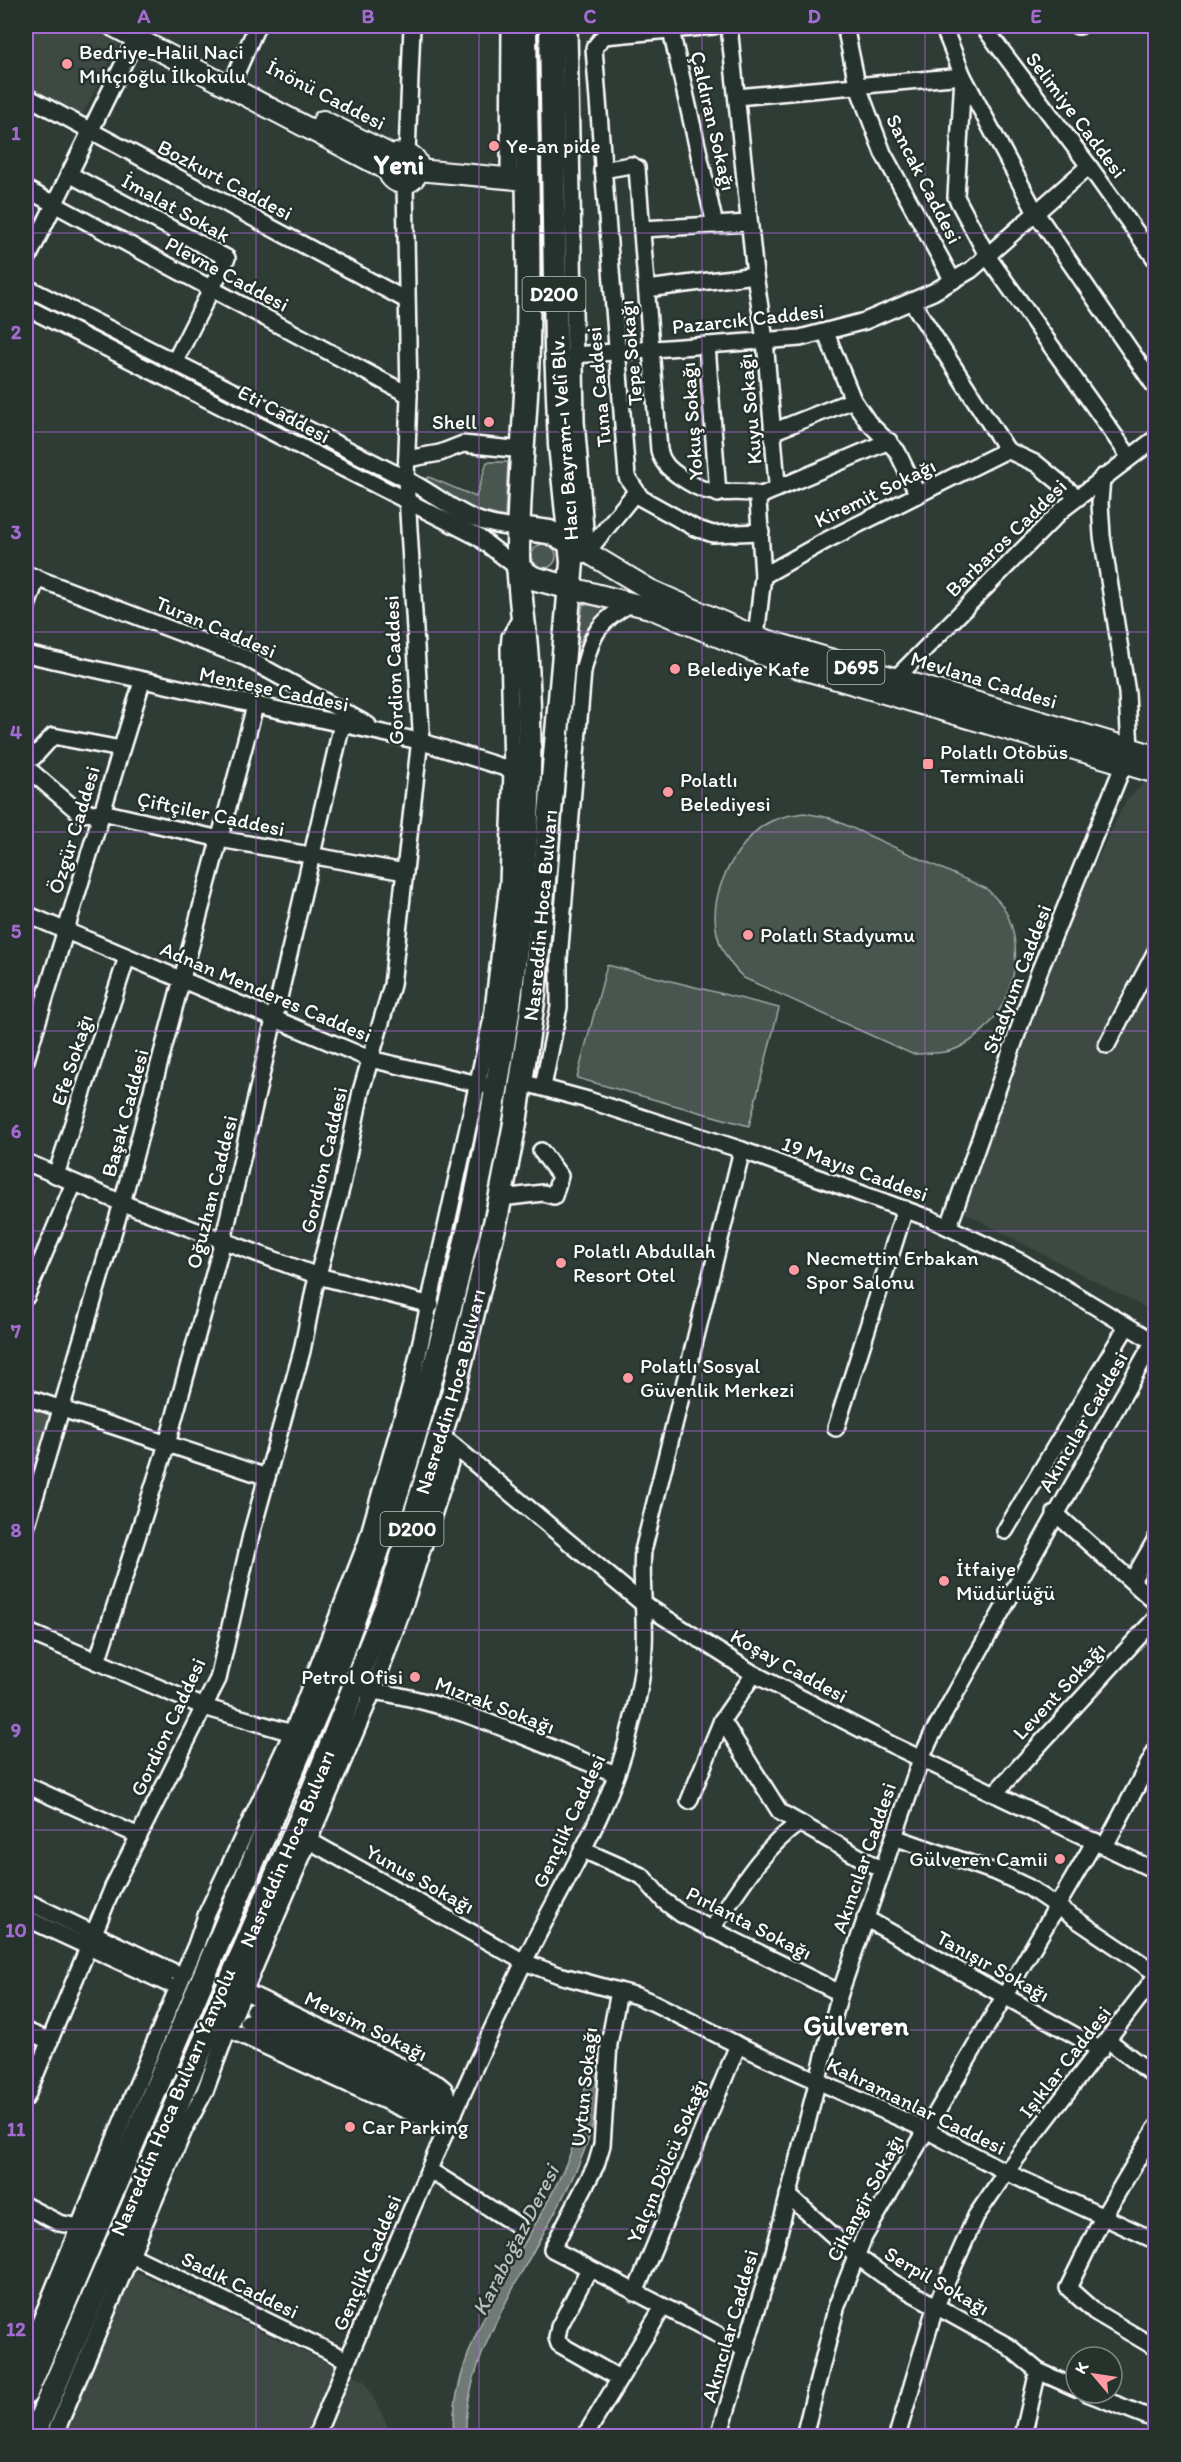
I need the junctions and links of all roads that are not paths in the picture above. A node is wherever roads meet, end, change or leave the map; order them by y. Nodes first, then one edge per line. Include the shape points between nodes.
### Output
1 (113, 26) edge
2 (257, 26) edge
3 (412, 26) edge
4 (510, 26) edge
5 (525, 26) edge
6 (551, 26) edge
7 (569, 26) edge
8 (714, 26) edge
9 (729, 26) edge
10 (845, 26) edge
11 (943, 26) edge
12 (983, 26) edge
13 (671, 27) edge
14 (140, 29) edge
15 (560, 65) junction
16 (963, 76) junction
17 (232, 81) junction
18 (857, 84) junction
19 (26, 96) edge
20 (737, 97) junction
21 (90, 132) junction
22 (402, 166) junction
23 (1089, 166) junction
24 (602, 170) junction
25 (69, 174) junction
26 (518, 179) junction
27 (26, 189) edge
28 (55, 204) junction
29 (1036, 213) junction
30 (749, 223) junction
31 (715, 225) junction
32 (642, 229) junction
33 (31, 239) edge
34 (988, 257) junction
35 (1155, 260) edge
36 (26, 262) edge
37 (754, 275) junction
38 (953, 281) junction
39 (26, 286) edge
40 (647, 290) junction
41 (211, 291) junction
42 (406, 300) junction
43 (912, 302) junction
44 (26, 307) edge
45 (826, 333) junction
46 (765, 340) junction
47 (707, 345) junction
48 (652, 350) junction
49 (617, 353) junction
50 (574, 355) junction
51 (175, 361) junction
52 (1155, 388) edge
53 (409, 395) junction
54 (853, 400) junction
55 (772, 432) junction
56 (1155, 438) edge
57 (890, 441) junction
58 (523, 450) junction
59 (1007, 450) junction
60 (569, 451) junction
61 (1130, 456) junction
62 (407, 459) junction
63 (1102, 477) junction
64 (406, 479) junction
65 (769, 492) junction
66 (635, 493) junction
67 (718, 494) junction
68 (918, 495) junction
69 (1077, 497) junction
70 (408, 502) junction
71 (761, 532) junction
72 (518, 549) junction
73 (577, 552) junction
74 (31, 576) edge
75 (763, 576) junction
76 (570, 588) junction
77 (632, 603) junction
78 (26, 609) edge
79 (523, 614) junction
80 (756, 637) junction
81 (26, 654) edge
82 (895, 678) junction
83 (142, 682) junction
84 (255, 706) junction
85 (342, 724) junction
86 (384, 733) junction
87 (420, 741) junction
88 (121, 749) junction
89 (26, 753) edge
90 (1128, 756) junction
91 (1155, 756) edge
92 (26, 767) edge
93 (512, 771) junction
94 (1155, 773) edge
95 (102, 812) junction
96 (220, 839) junction
97 (311, 855) junction
98 (557, 861) junction
99 (405, 872) junction
100 (26, 914) edge
101 (66, 931) junction
102 (1155, 951) edge
103 (127, 957) junction
104 (183, 980) junction
105 (275, 1019) junction
106 (1107, 1045) dead end
107 (370, 1059) junction
108 (26, 1060) edge
109 (532, 1084) junction
110 (487, 1086) junction
111 (742, 1150) junction
112 (541, 1151) dead end
113 (26, 1162) edge
114 (56, 1175) junction
115 (74, 1183) junction
116 (501, 1198) junction
117 (122, 1203) junction
118 (905, 1209) junction
119 (949, 1226) junction
120 (224, 1241) junction
121 (318, 1276) junction
122 (26, 1297) edge
123 (431, 1305) junction
124 (1127, 1326) junction
125 (1155, 1341) edge
126 (26, 1396) edge
127 (62, 1410) junction
128 (836, 1428) dead end
129 (448, 1441) junction
130 (167, 1444) junction
131 (267, 1477) junction
132 (1055, 1513) junction
133 (26, 1528) edge
134 (1005, 1532) dead end
135 (1155, 1539) edge
136 (1132, 1581) junction
137 (642, 1603) junction
138 (1155, 1603) edge
139 (1155, 1618) edge
140 (26, 1631) edge
141 (97, 1662) junction
142 (753, 1674) junction
143 (364, 1690) junction
144 (204, 1707) junction
145 (722, 1720) junction
146 (292, 1734) junction
147 (1155, 1750) edge
148 (921, 1760) junction
149 (616, 1774) junction
150 (26, 1785) edge
151 (994, 1794) junction
152 (689, 1801) dead end
153 (799, 1823) junction
154 (139, 1836) junction
155 (302, 1837) junction
156 (894, 1837) junction
157 (1100, 1844) junction
158 (583, 1850) junction
159 (882, 1870) junction
160 (1155, 1871) edge
161 (26, 1901) edge
162 (1058, 1906) junction
163 (26, 1918) edge
164 (865, 1918) junction
165 (711, 1930) junction
166 (92, 1940) junction
167 (524, 1962) junction
168 (1155, 1975) edge
169 (169, 1977) dead end
170 (619, 1990) junction
171 (244, 1991) junction
172 (840, 1993) junction
173 (1006, 1998) junction
174 (251, 2016) tunnel mouth
175 (228, 2029) junction
176 (26, 2031) edge
177 (50, 2041) junction
178 (738, 2045) junction
179 (1105, 2045) junction
180 (1155, 2077) edge
181 (816, 2080) junction
182 (27, 2089) edge
183 (454, 2113) junction
184 (1155, 2128) edge
185 (926, 2130) junction
186 (429, 2170) junction
187 (1006, 2172) junction
188 (788, 2194) junction
189 (26, 2206) edge
190 (1103, 2217) junction
191 (518, 2226) dead end
192 (80, 2227) junction
193 (1155, 2241) edge
194 (123, 2251) junction
195 (855, 2255) junction
196 (589, 2270) junction
197 (635, 2293) junction
198 (663, 2307) junction
199 (935, 2308) junction
200 (1155, 2348) edge
201 (746, 2349) junction
202 (26, 2356) edge
203 (347, 2360) junction
204 (1038, 2371) junction
205 (619, 2378) junction
206 (1064, 2383) edge
207 (26, 2393) edge
208 (1117, 2405) edge
209 (1155, 2420) edge
210 (33, 2436) edge
211 (54, 2436) edge
212 (316, 2436) edge
213 (585, 2436) edge
214 (719, 2436) edge
215 (804, 2436) edge
216 (897, 2436) edge
217 (1023, 2436) edge

1 - 14 main road, İnönü Caddesi
2 - 17 street
3 - 22 street, Gordion Caddesi
4 - 26 street
5 - 26 highway, Hacı Bayram-ı Velî Blv. / D200
6 - 15 highway, Hacı Bayram-ı Velî Blv. / D200
7 - 15 street
8 - 13 street
9 - 20 street, Kuyu Sokağı
10 - 18 street, Sancak Caddesi
11 - 16 street
12 - 23 street, Selimiye Caddesi
13 - 24 street, Tuna Caddesi via 604,36 595,44
13 - 31 street, Çaldıran Sokağı
14 - 17 main road, İnönü Caddesi
14 - 21 street
15 - 50 street
15 - 60 highway, Hacı Bayram-ı Velî Blv. / D200 via 555,310
16 - 18 street
16 - 29 street
16 - 34 street via 956,196
17 - 22 main road, İnönü Caddesi
18 - 20 street
18 - 38 street, Sancak Caddesi via 883,153
19 - 21 street, Bozkurt Caddesi
20 - 30 street, Kuyu Sokağı
21 - 25 street
21 - 42 street, Bozkurt Caddesi
22 - 26 main road, İnönü Caddesi
22 - 42 street, Gordion Caddesi
23 - 29 street, Pazarcık Caddesi
23 - 35 street, Selimiye Caddesi
24 - 32 street, Tepe Sokağı via 631,165 637,168
24 - 49 street, Tuna Caddesi
25 - 28 street
25 - 41 street, İmalat Sokak via 227,258
26 - 58 highway, Hacı Bayram-ı Velî Blv. / D200 via 528,348
27 - 28 street, Plevne Caddesi
28 - 33 street
28 - 41 street, Plevne Caddesi
29 - 34 street, Pazarcık Caddesi
29 - 52 street
30 - 31 street
30 - 37 street, Kuyu Sokağı
31 - 32 street
32 - 40 street, Tepe Sokağı
33 - 36 street
34 - 38 street, Pazarcık Caddesi
34 - 61 street
37 - 40 street
37 - 46 street, Kuyu Sokağı
38 - 43 street, Pazarcık Caddesi
39 - 51 street, Eti Caddesi
40 - 48 street, Tepe Sokağı
41 - 51 street, İmalat Sokak
41 - 53 street, Plevne Caddesi
42 - 53 street, Gordion Caddesi
43 - 45 street, Pazarcık Caddesi
43 - 59 street
44 - 70 street, Eti Caddesi
45 - 46 street, Pazarcık Caddesi
45 - 54 street
46 - 47 street, Pazarcık Caddesi
46 - 55 street, Kuyu Sokağı
47 - 48 street, Pazarcık Caddesi
47 - 67 street, Yokuş Sokağı
48 - 49 street, Pazarcık Caddesi
48 - 67 street, Tepe Sokağı via 661,456 668,468 688,483
49 - 50 street, Pazarcık Caddesi
49 - 66 street, Tuna Caddesi via 627,477
50 - 60 street
51 - 64 street, Eti Caddesi
53 - 62 street, Gordion Caddesi
54 - 55 street
54 - 57 street via 868,422
55 - 65 street, Kuyu Sokağı
56 - 61 street, Barbaros Caddesi
57 - 65 street, Tepe Sokağı
57 - 68 street
58 - 62 street via 463,444
58 - 72 highway, Hacı Bayram-ı Velî Blv. / D200
59 - 68 street, Kiremit Sokağı
59 - 69 street via 1037,464
60 - 73 highway, Hacı Bayram-ı Velî Blv. / D200
61 - 63 street, Barbaros Caddesi
62 - 64 street, Gordion Caddesi
63 - 69 street, Barbaros Caddesi
63 - 90 street via 1102,536 1127,693
64 - 70 street, Gordion Caddesi
64 - 72 street, Eti Caddesi
65 - 67 street, Tepe Sokağı
65 - 71 street, Kuyu Sokağı via 758,501
66 - 71 street via 704,532
66 - 73 street
68 - 75 street, Kiremit Sokağı
69 - 82 street, Barbaros Caddesi
70 - 72 street, Eti Caddesi via 478,537
70 - 87 street, Gordion Caddesi
71 - 75 street, Kuyu Sokağı
72 - 73 highway via 549,532
72 - 76 highway via 533,578
72 - 79 highway, Nasreddin Hoca Bulvarı / D200
73 - 76 highway, Nasreddin Hoca Bulvarı / D200
73 - 80 main road, Mevlana Caddesi / D695 via 650,590
74 - 78 street
74 - 86 street, Turan Caddesi via 246,657
75 - 80 street, Kuyu Sokağı
76 - 77 main road, Mevlana Caddesi / D695
76 - 98 highway, Nasreddin Hoca Bulvarı / D200
77 - 90 main road, Mevlana Caddesi / D695 via 782,663
77 - 98 street via 605,620 595,632 583,671
79 - 93 street via 510,637 509,649
79 - 110 highway, Nasreddin Hoca Bulvarı / D200 via 530,730 527,824 517,934
80 - 82 main road, Mevlana Caddesi / D695
81 - 83 street, Menteşe Caddesi
82 - 90 main road, Mevlana Caddesi / D695
83 - 84 street, Menteşe Caddesi
83 - 88 street, Özgür Caddesi
84 - 85 street, Menteşe Caddesi
84 - 96 street, Başak Caddesi
85 - 86 street, Menteşe Caddesi
85 - 97 street, Oğuzhan Caddesi
86 - 87 street, Menteşe Caddesi
87 - 93 street, Menteşe Caddesi
87 - 99 street, Gordion Caddesi
88 - 89 street via 53,736 34,757
88 - 95 street, Özgür Caddesi
90 - 91 main road, Mevlana Caddesi / D695
90 - 94 main road, Mevlana Caddesi / D695
90 - 119 street, Stadyum Caddesi via 1039,972
92 - 95 street, Çiftçiler Caddesi via 81,814
93 - 110 street via 508,883
95 - 96 street, Çiftçiler Caddesi
95 - 101 street, Özgür Caddesi
96 - 97 street, Çiftçiler Caddesi
96 - 104 street, Başak Caddesi
97 - 99 street, Çiftçiler Caddesi
97 - 105 street, Oğuzhan Caddesi
98 - 109 highway, Nasreddin Hoca Bulvarı / D200
99 - 107 street, Gordion Caddesi via 392,985
100 - 101 street, Adnan Menderes Caddesi
101 - 103 street, Adnan Menderes Caddesi
101 - 108 street, Özgür Caddesi
102 - 106 street
103 - 104 street, Adnan Menderes Caddesi
103 - 114 street, Efe Sokağı
104 - 105 street, Adnan Menderes Caddesi
104 - 117 street, Başak Caddesi
105 - 107 street, Adnan Menderes Caddesi
105 - 120 street, Oğuzhan Caddesi
107 - 110 street, Adnan Menderes Caddesi
107 - 121 street, Gordion Caddesi
109 - 111 street, 19 Mayıs Caddesi
109 - 116 highway, Nasreddin Hoca Bulvarı / D200
110 - 123 street
110 - 207 highway, Nasreddin Hoca Bulvarı / D200 via 473,1206 410,1458 375,1564 309,1737
111 - 118 street, 19 Mayıs Caddesi
111 - 137 street, Gençlik Caddesi via 650,1520 641,1572
112 - 116 street via 560,1176 554,1196 543,1193
113 - 114 street
114 - 115 street
115 - 117 street
115 - 122 street
116 - 129 highway, Nasreddin Hoca Bulvarı / D200
117 - 120 street
117 - 127 street, Başak Caddesi
118 - 119 street, 19 Mayıs Caddesi
118 - 128 street
119 - 124 street, 19 Mayıs Caddesi via 1021,1262
120 - 121 street
120 - 130 street, Oğuzhan Caddesi
121 - 123 street
121 - 131 street, Gordion Caddesi
123 - 146 street via 366,1545
124 - 125 street, 19 Mayıs Caddesi
124 - 134 street
125 - 132 street, Akıncılar Caddesi
126 - 127 street
127 - 130 street
127 - 133 street, Başak Caddesi
129 - 137 street, Koşay Caddesi
129 - 143 highway, Nasreddin Hoca Bulvarı / D200 via 387,1604
130 - 131 street
130 - 141 street, Oğuzhan Caddesi
131 - 144 street, Gordion Caddesi via 218,1679
132 - 136 street
132 - 148 street, Akıncılar Caddesi
135 - 136 street
136 - 138 street
137 - 142 street, Koşay Caddesi
137 - 149 street, Gençlik Caddesi via 644,1649 640,1680
139 - 151 street, Levent Sokağı
140 - 141 street
141 - 144 street
142 - 145 street
142 - 148 street, Koşay Caddesi
143 - 149 street, Mızrak Sokağı via 426,1701
143 - 155 highway, Nasreddin Hoca Bulvarı / D200
144 - 146 street
144 - 154 street, Gordion Caddesi
145 - 152 street
145 - 153 street via 775,1807
146 - 192 street via 207,1913
147 - 157 street, Cihangir Sokağı
148 - 151 street, Koşay Caddesi
148 - 156 street, Akıncılar Caddesi
149 - 158 street, Gençlik Caddesi
150 - 154 street
151 - 157 street, Koşay Caddesi
153 - 159 street
153 - 165 street via 762,1854
154 - 166 street, Gordion Caddesi
155 - 167 street, Yunus Sokağı
155 - 171 street, Nasreddin Hoca Bulvarı Yanyolu
155 - 194 highway, Nasreddin Hoca Bulvarı / D200
156 - 159 street, Akıncılar Caddesi
156 - 162 street via 998,1873
157 - 160 street, Koşay Caddesi
157 - 162 street, Cihangir Sokağı
158 - 165 street, Pırlanta Sokağı via 642,1875 671,1908
158 - 167 street, Gençlik Caddesi
159 - 164 street, Akıncılar Caddesi
161 - 166 street
162 - 168 street
162 - 173 street, Cihangir Sokağı
163 - 166 street
164 - 172 street, Akıncılar Caddesi
164 - 173 street, Tanışır Sokağı
165 - 172 street, Pırlanta Sokağı
166 - 169 street
166 - 177 street, Gordion Caddesi
167 - 170 street, Kahramanlar Caddesi via 560,1976
167 - 183 street, Gençlik Caddesi
168 - 179 street, Işıklar Caddesi
170 - 178 street, Kahramanlar Caddesi
170 - 196 street, Uytun Sokağı via 609,2044 602,2145 596,2165 552,2248
171 - 175 street, Nasreddin Hoca Bulvarı Yanyolu
171 - 183 street, Mevsim Sokağı via 438,2084
172 - 181 street, Akıncılar Caddesi
173 - 179 street, Tanışır Sokağı
173 - 185 street, Cihangir Sokağı
174 - 183 street, Mevsim Sokağı via 435,2096
175 - 183 street via 418,2116 437,2118
175 - 194 street, Nasreddin Hoca Bulvarı Yanyolu via 205,2091
176 - 177 street
177 - 182 street, Gordion Caddesi
178 - 181 street, Kahramanlar Caddesi
178 - 197 street, Yalçın Dölcü Sokağı
179 - 180 street, Tanışır Sokağı
179 - 187 street, Işıklar Caddesi
181 - 185 street, Kahramanlar Caddesi
181 - 188 street, Akıncılar Caddesi
183 - 186 street, Gençlik Caddesi
184 - 190 street
185 - 187 street, Kahramanlar Caddesi
185 - 195 street, Cihangir Sokağı
186 - 191 street
186 - 203 street, Gençlik Caddesi
187 - 190 street, Kahramanlar Caddesi
187 - 199 street, Işıklar Caddesi via 966,2234
188 - 195 street, Serpil Sokağı
188 - 201 street, Akıncılar Caddesi
189 - 192 street via 59,2223
190 - 193 street, Kahramanlar Caddesi
190 - 200 street via 1068,2288 1095,2312
192 - 202 street
194 - 203 street, Sadık Caddesi
194 - 210 highway, Nasreddin Hoca Bulvarı / D200
194 - 211 street, Nasreddin Hoca Bulvarı Yanyolu
195 - 199 street, Serpil Sokağı
195 - 215 street, Cihangir Sokağı via 837,2305
196 - 197 street
196 - 205 street via 559,2327 558,2344
197 - 198 street
198 - 201 street
198 - 205 street
199 - 204 street, Serpil Sokağı via 1008,2346
199 - 216 street, Işıklar Caddesi
201 - 214 street, Akıncılar Caddesi
203 - 212 street, Gençlik Caddesi
204 - 206 street, Serpil Sokağı
204 - 217 street
205 - 213 street
208 - 209 street

